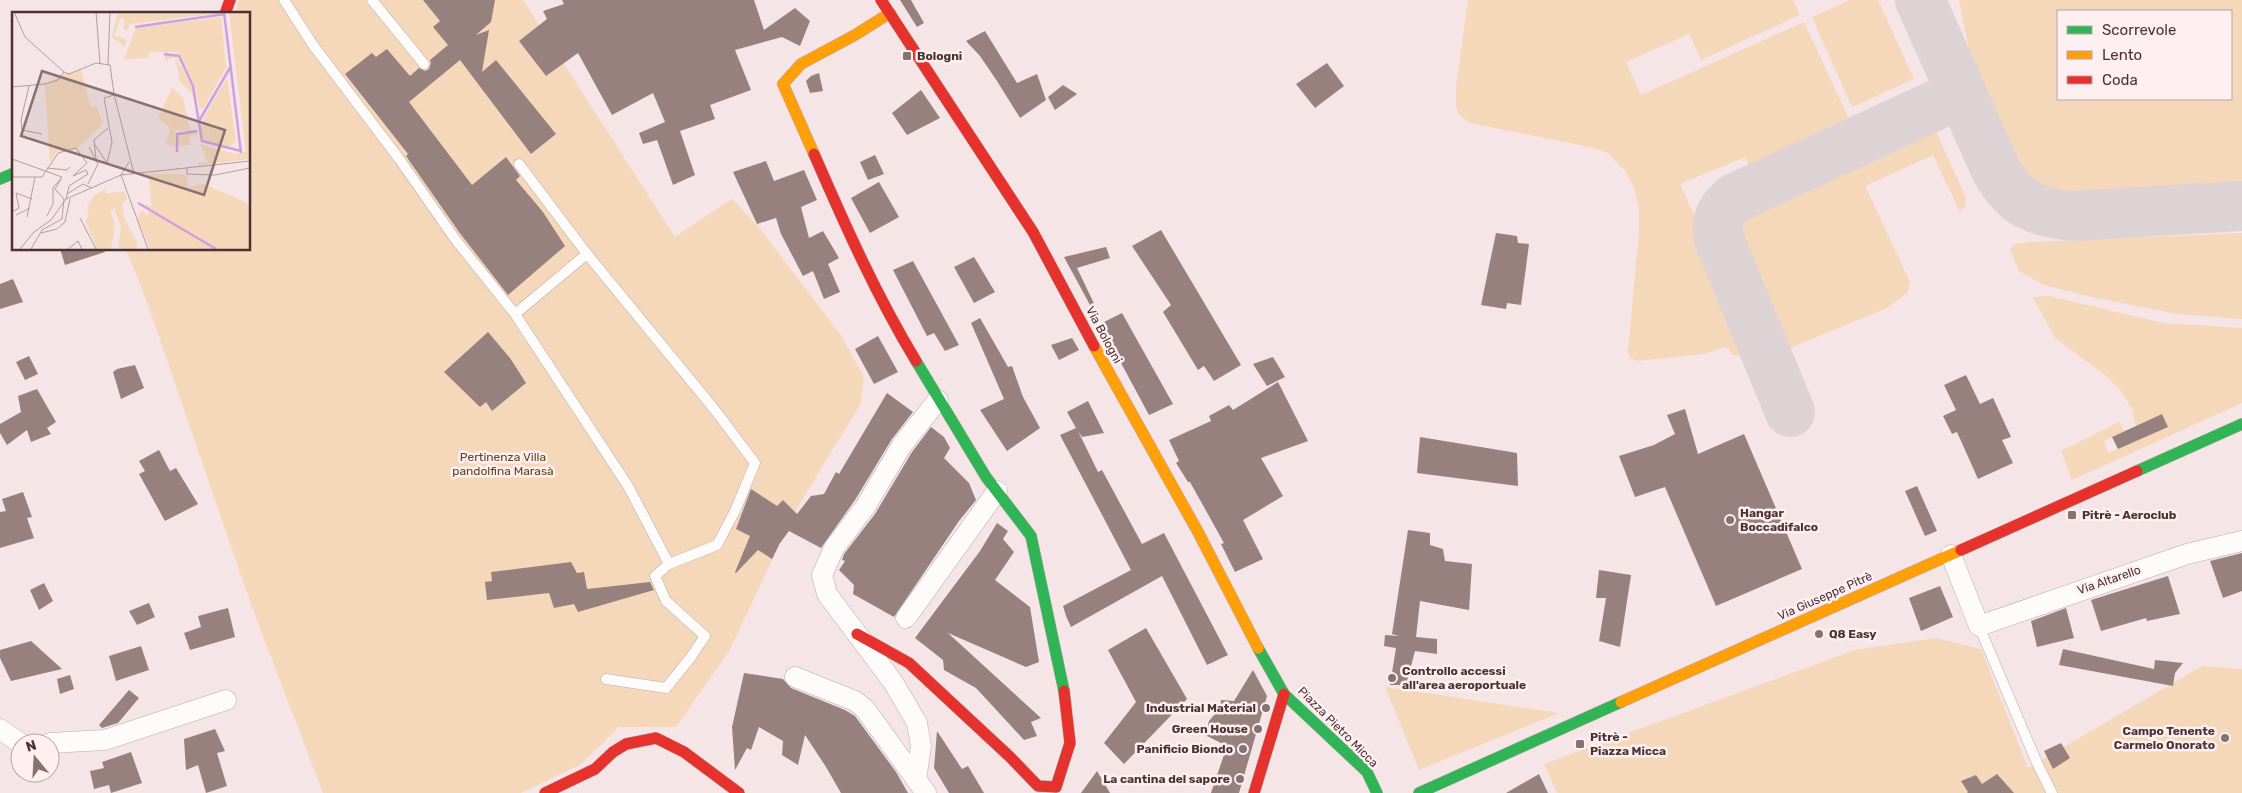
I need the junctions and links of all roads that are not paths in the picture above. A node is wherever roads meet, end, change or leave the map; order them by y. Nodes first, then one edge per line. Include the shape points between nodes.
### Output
1 (230, 0) edge
2 (284, 0) edge
3 (372, 0) edge
4 (881, 0) edge
5 (226, 12) edge
6 (890, 13) junction
7 (424, 64) dead end
8 (519, 164) dead end
9 (12, 174) edge
10 (0, 179) edge
11 (587, 254) junction
12 (515, 314) junction
13 (938, 400) junction
14 (2242, 424) edge
15 (997, 490) junction
16 (2242, 541) edge
17 (1951, 555) junction
18 (669, 564) junction
19 (906, 618) dead end
20 (1979, 626) junction
21 (857, 634) junction
22 (795, 678) dead end
23 (606, 680) dead end
24 (1284, 694) junction
25 (226, 700) dead end
26 (60, 742) edge
27 (921, 786) edge
28 (545, 793) edge
29 (739, 793) edge
30 (1254, 793) edge
31 (1377, 793) edge
32 (1419, 793) edge
33 (2052, 793) edge

1 - 5 street
2 - 12 lane via 313,45
3 - 7 lane
4 - 6 street, Via Bologni
6 - 13 street via 801,64 783,84 890,320
6 - 24 street, Via Bologni via 1033,232
8 - 11 lane
9 - 10 street
11 - 12 lane
11 - 18 lane via 755,463 717,545
12 - 18 lane via 628,486
13 - 15 street
13 - 21 street via 902,445 865,507 834,548 822,575 827,594
14 - 17 street, Via Giuseppe Pitrè
15 - 19 street
15 - 21 street via 1031,536 1050,618 1067,707 1070,743 1056,787 1038,786 909,663
16 - 20 street, Via Altarello via 2187,554
17 - 20 street
17 - 32 street, Via Giuseppe Pitrè
18 - 23 lane via 655,576 666,601 705,636 666,688
20 - 33 lane
21 - 27 street via 893,682 917,723 921,746
22 - 27 street via 855,701 865,709
24 - 30 street, Piazza Pietro Micca
24 - 31 street, Piazza Pietro Micca via 1367,772
25 - 26 street via 105,740
28 - 29 street via 595,769 626,744 656,738 684,752

